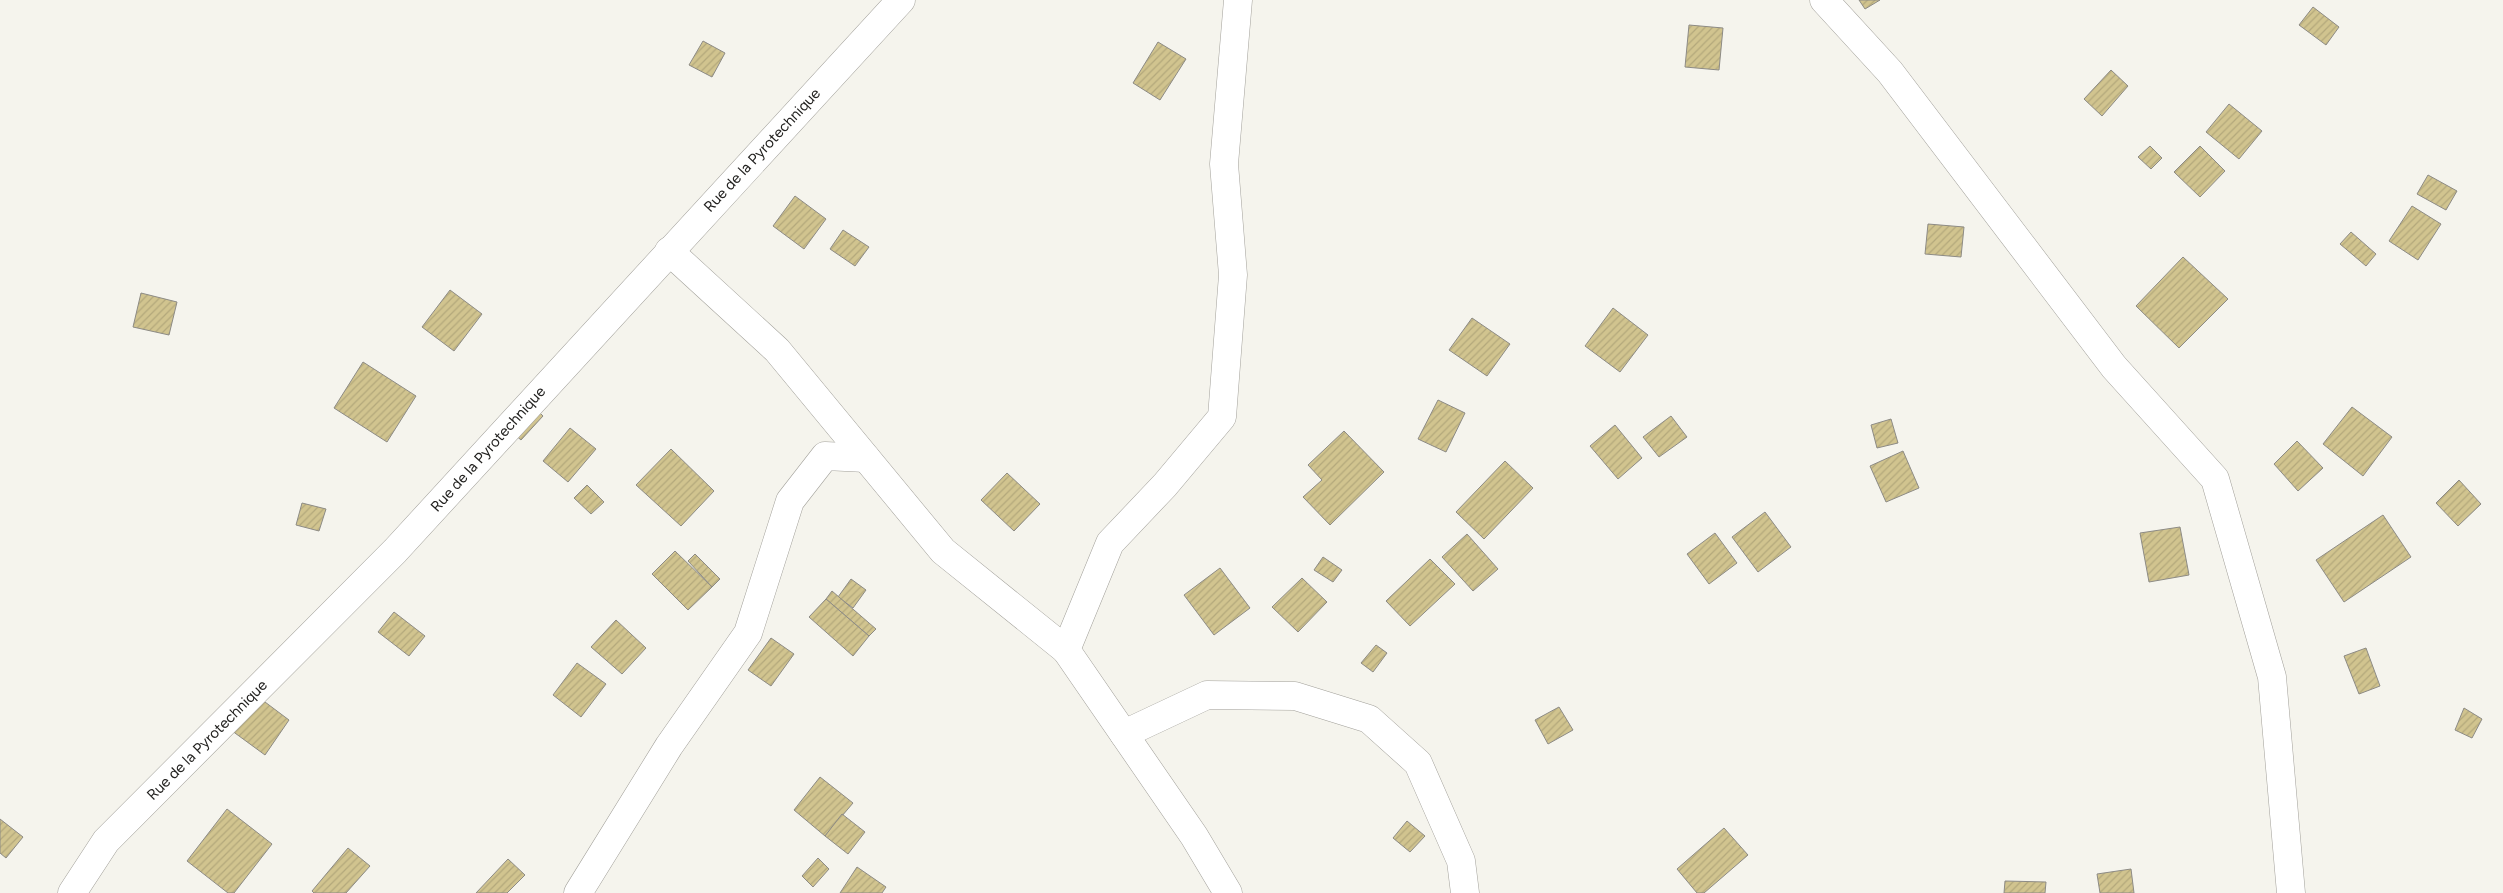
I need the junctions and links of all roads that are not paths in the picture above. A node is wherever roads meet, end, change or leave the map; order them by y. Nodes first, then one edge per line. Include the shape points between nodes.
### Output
1 (902, 0) edge
2 (1238, 0) edge
3 (1824, 0) edge
4 (669, 251) junction
5 (866, 458) junction
6 (1066, 650) junction
7 (1124, 734) junction
8 (72, 893) edge
9 (578, 893) edge
10 (1228, 893) edge
11 (1465, 893) edge
12 (2291, 893) edge

1 - 4 street, Rue de la Pyrotechnique
2 - 6 street via 1224,164 1233,275 1222,417 1165,485 1110,543
3 - 12 street via 1890,72 2114,367 2215,479 2272,677
4 - 5 street via 777,350
4 - 8 street, Rue de la Pyrotechnique via 395,551 106,841
5 - 6 street via 943,551
5 - 9 street via 824,456 790,501 748,633 669,746
6 - 7 street
7 - 10 street via 1194,836
7 - 11 street via 1207,695 1295,696 1369,719 1418,763 1461,861

